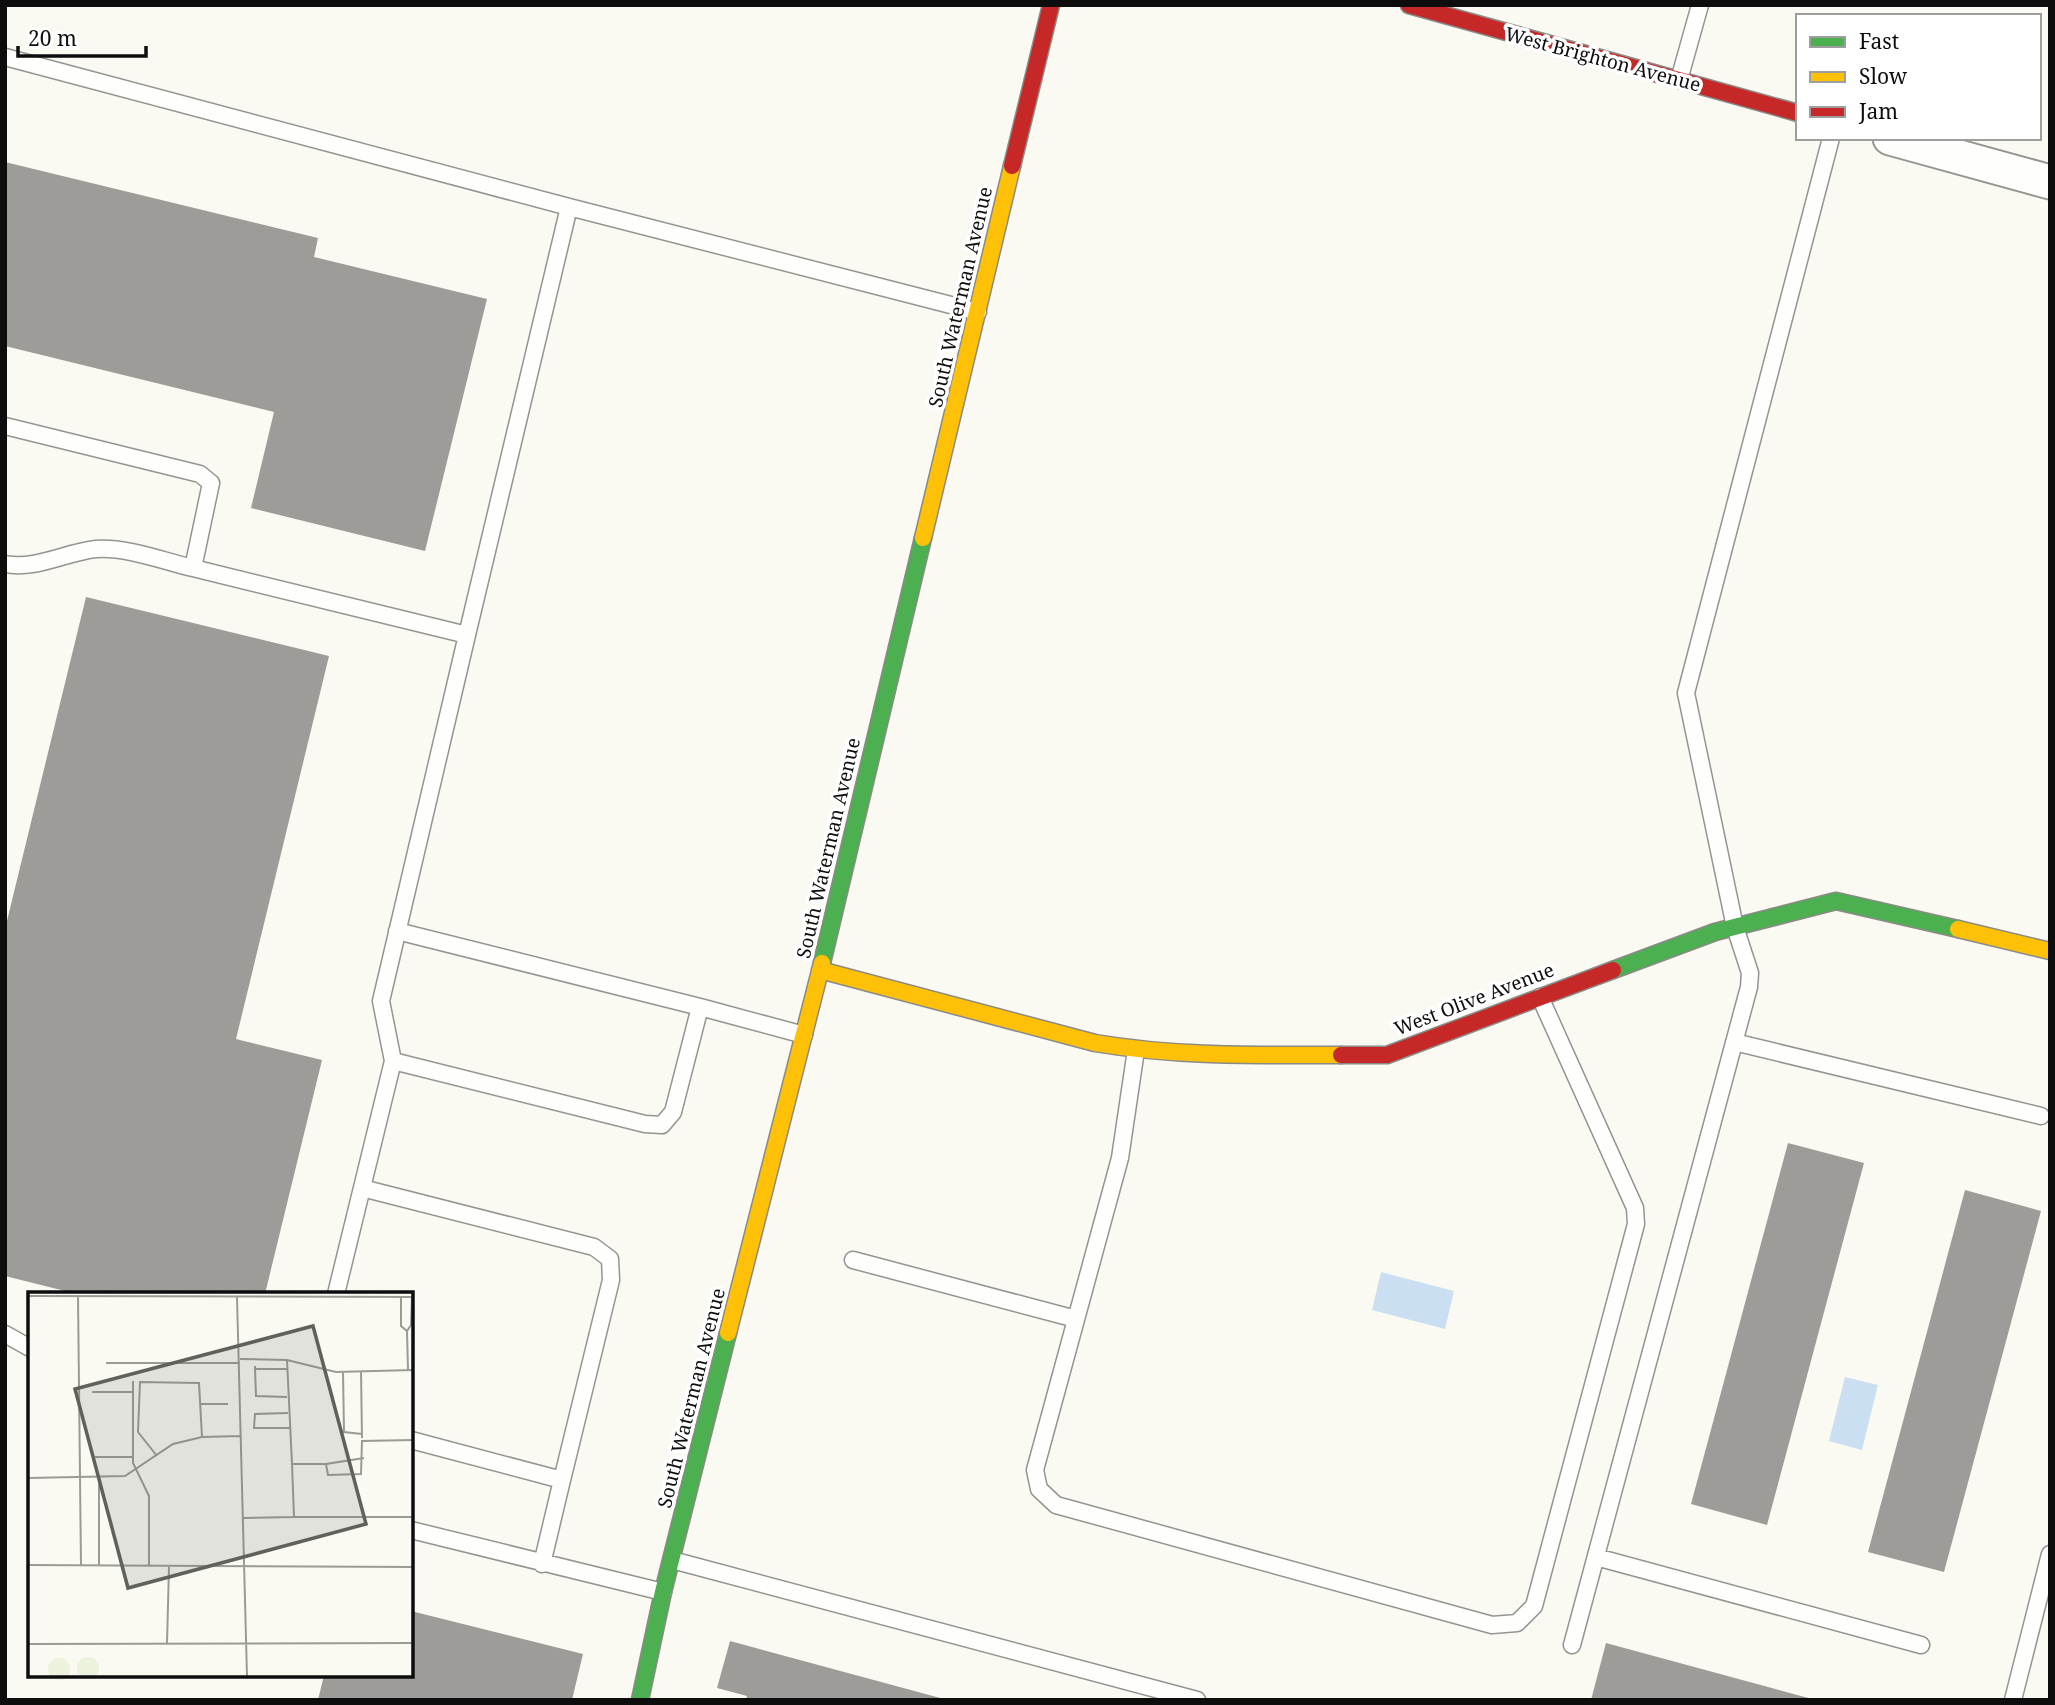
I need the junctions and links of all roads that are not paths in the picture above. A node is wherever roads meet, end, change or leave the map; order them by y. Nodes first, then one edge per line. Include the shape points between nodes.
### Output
1 (1051, 5) edge
2 (1409, 5) edge
3 (1700, 5) edge
4 (5, 57) edge
5 (1679, 80) junction
6 (1796, 112) edge
7 (1830, 140) edge
8 (1897, 140) edge
9 (2050, 183) edge
10 (569, 207) junction
11 (978, 312) junction
12 (5, 426) edge
13 (5, 564) edge
14 (193, 568) junction
15 (467, 635) junction
16 (1735, 927) junction
17 (397, 931) junction
18 (2049, 949) edge
19 (820, 970) junction
20 (1540, 997) junction
21 (700, 1006) junction
22 (804, 1035) junction
23 (1734, 1042) junction
24 (1136, 1050) junction
25 (393, 1061) junction
26 (2041, 1116) dead end
27 (362, 1188) junction
28 (853, 1260) dead end
29 (336, 1292) edge
30 (1076, 1319) junction
31 (5, 1334) edge
32 (28, 1347) edge
33 (413, 1441) edge
34 (562, 1480) junction
35 (413, 1531) edge
36 (2050, 1554) edge
37 (1596, 1558) junction
38 (671, 1560) junction
39 (542, 1564) junction
40 (663, 1592) junction
41 (1572, 1644) dead end
42 (1921, 1645) dead end
43 (640, 1700) edge
44 (1197, 1700) edge
45 (2013, 1700) edge

1 - 11 street, South Waterman Avenue
2 - 5 street, West Brighton Avenue
3 - 5 lane
4 - 10 lane
5 - 6 street, West Brighton Avenue
7 - 16 lane via 1686,693
8 - 9 street
10 - 11 lane
10 - 15 lane
11 - 19 street, South Waterman Avenue
12 - 14 lane via 200,474 211,483
13 - 14 lane via 27,565 99,549
14 - 15 lane
15 - 17 lane
16 - 18 street, West Olive Avenue via 1836,901
16 - 20 street, West Olive Avenue
16 - 23 lane via 1750,973
17 - 21 lane
17 - 25 lane via 381,1001
19 - 22 street, South Waterman Avenue
19 - 24 street, West Olive Avenue
20 - 24 street, West Olive Avenue via 1387,1055 1192,1055
20 - 30 lane via 1635,1208 1636,1224 1534,1606 1517,1623 1492,1625 1056,1505 1039,1489 1035,1470
21 - 22 lane
21 - 25 lane via 673,1112 662,1125
22 - 38 street, South Waterman Avenue
23 - 26 lane
23 - 37 lane
24 - 30 lane via 1120,1158
25 - 27 lane
27 - 29 lane
27 - 34 lane via 594,1247 610,1259 611,1279
28 - 30 lane
31 - 32 lane
33 - 34 lane
34 - 39 lane
35 - 39 lane
36 - 45 lane
37 - 41 lane
37 - 42 lane
38 - 40 street, South Waterman Avenue
38 - 44 lane
39 - 40 lane
40 - 43 street, South Waterman Avenue

